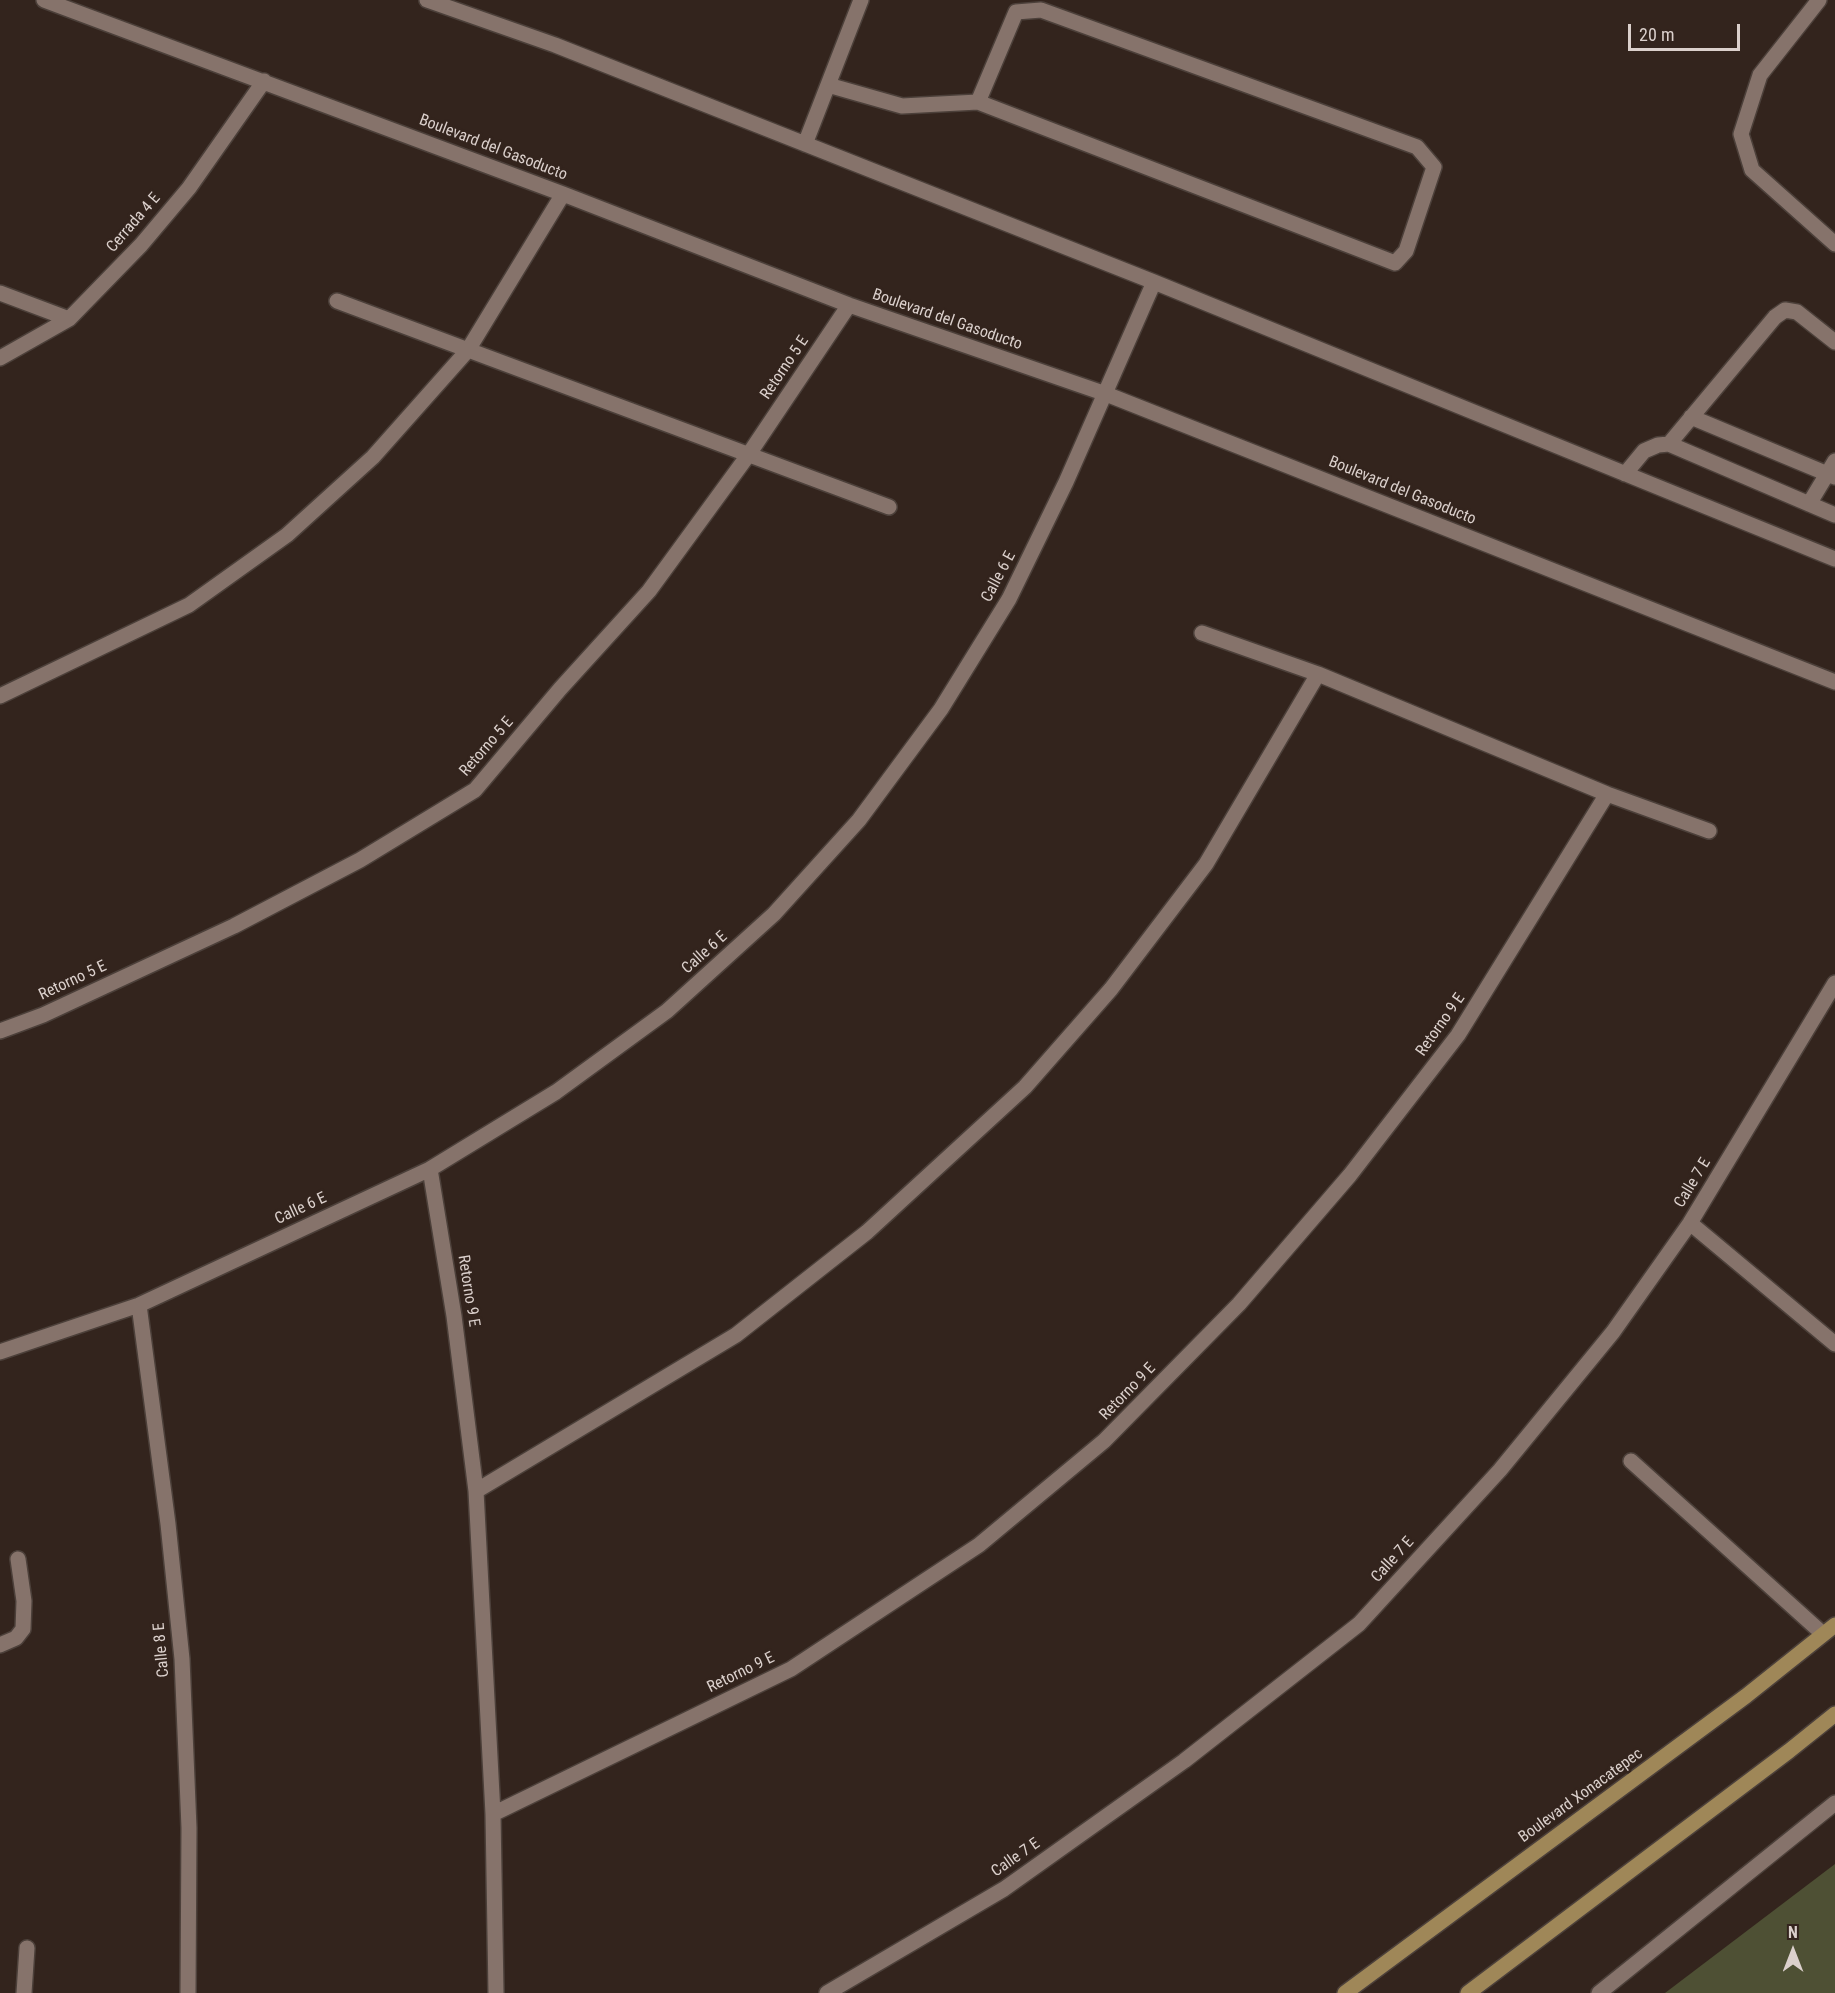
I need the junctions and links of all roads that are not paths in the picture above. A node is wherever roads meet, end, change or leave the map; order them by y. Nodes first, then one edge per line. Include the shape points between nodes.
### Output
1 (44, 0) edge
2 (427, 0) edge
3 (861, 0) edge
4 (1818, 0) edge
5 (456, 5) edge
6 (264, 81) junction
7 (828, 85) junction
8 (978, 102) junction
9 (805, 144) junction
10 (563, 194) junction
11 (1835, 244) edge
12 (1154, 282) junction
13 (0, 293) edge
14 (337, 301) dead end
15 (849, 305) junction
16 (69, 319) junction
17 (1835, 342) edge
18 (468, 350) junction
19 (0, 358) edge
20 (1106, 394) junction
21 (1691, 417) junction
22 (1669, 444) junction
23 (749, 454) junction
24 (1832, 471) edge
25 (1625, 474) junction
26 (1809, 504) junction
27 (889, 507) dead end
28 (1835, 515) edge
29 (1835, 560) edge
30 (1202, 633) dead end
31 (1318, 674) junction
32 (1835, 682) edge
33 (0, 696) edge
34 (1608, 794) junction
35 (1709, 831) dead end
36 (1833, 992) edge
37 (0, 1031) edge
38 (430, 1169) junction
39 (1690, 1223) junction
40 (139, 1305) junction
41 (1835, 1344) edge
42 (0, 1352) edge
43 (1631, 1461) dead end
44 (476, 1491) junction
45 (18, 1559) dead end
46 (1829, 1630) edge
47 (0, 1645) edge
48 (1835, 1714) edge
49 (1835, 1803) edge
50 (493, 1814) junction
51 (27, 1948) dead end
52 (24, 1993) edge
53 (188, 1993) edge
54 (496, 1993) edge
55 (828, 1993) edge
56 (1345, 1993) edge
57 (1468, 1993) edge
58 (1599, 1993) edge

1 - 6 street, Boulevard del Gasoducto
2 - 5 street
3 - 7 street
4 - 11 street via 1760,75 1741,134 1752,170
5 - 9 street
6 - 10 street, Boulevard del Gasoducto
6 - 16 street, Cerrada 4 E via 189,188 141,245
7 - 8 street via 902,106
7 - 9 street
8 - 8 street via 1395,263 1406,251 1434,166 1417,147 1041,10 1016,12
9 - 12 street
10 - 15 street, Boulevard del Gasoducto
10 - 18 street
12 - 20 street, Calle 6 E
12 - 25 street
13 - 16 street
14 - 18 street
15 - 20 street, Boulevard del Gasoducto
15 - 23 street, Retorno 5 E
16 - 19 street, Cerrada 4 E
17 - 21 street via 1797,312 1785,310
18 - 23 street
18 - 33 street via 373,457 287,535 189,605
20 - 32 street, Boulevard del Gasoducto
20 - 38 street, Calle 6 E via 1009,599 941,710 859,819 774,914 667,1011 556,1092
21 - 22 street
21 - 24 street
22 - 25 street via 1644,451
22 - 26 street
23 - 27 street
23 - 37 street, Retorno 5 E via 649,591 475,790 360,860 234,926
24 - 26 street
25 - 29 street
26 - 28 street
30 - 31 street
31 - 34 street
31 - 44 street via 1206,864 1112,989 1025,1087 867,1232 736,1335
34 - 35 street
34 - 50 street, Retorno 9 E via 1458,1035 1350,1175 1239,1304 1104,1441 980,1545 791,1669
36 - 39 street, Calle 7 E
38 - 40 street, Calle 6 E
38 - 44 street, Retorno 9 E
39 - 41 street
39 - 55 street, Calle 7 E via 1613,1332 1500,1470 1359,1624 1184,1761 1004,1889
40 - 42 street, Calle 6 E
40 - 53 street, Calle 8 E via 182,1659 189,1828
43 - 46 street
44 - 50 street, Retorno 9 E
45 - 47 street via 23,1629 16,1638
46 - 56 main road, Boulevard Xonacatepec
48 - 57 main road
49 - 58 street
50 - 54 street, Retorno 9 E
51 - 52 street

